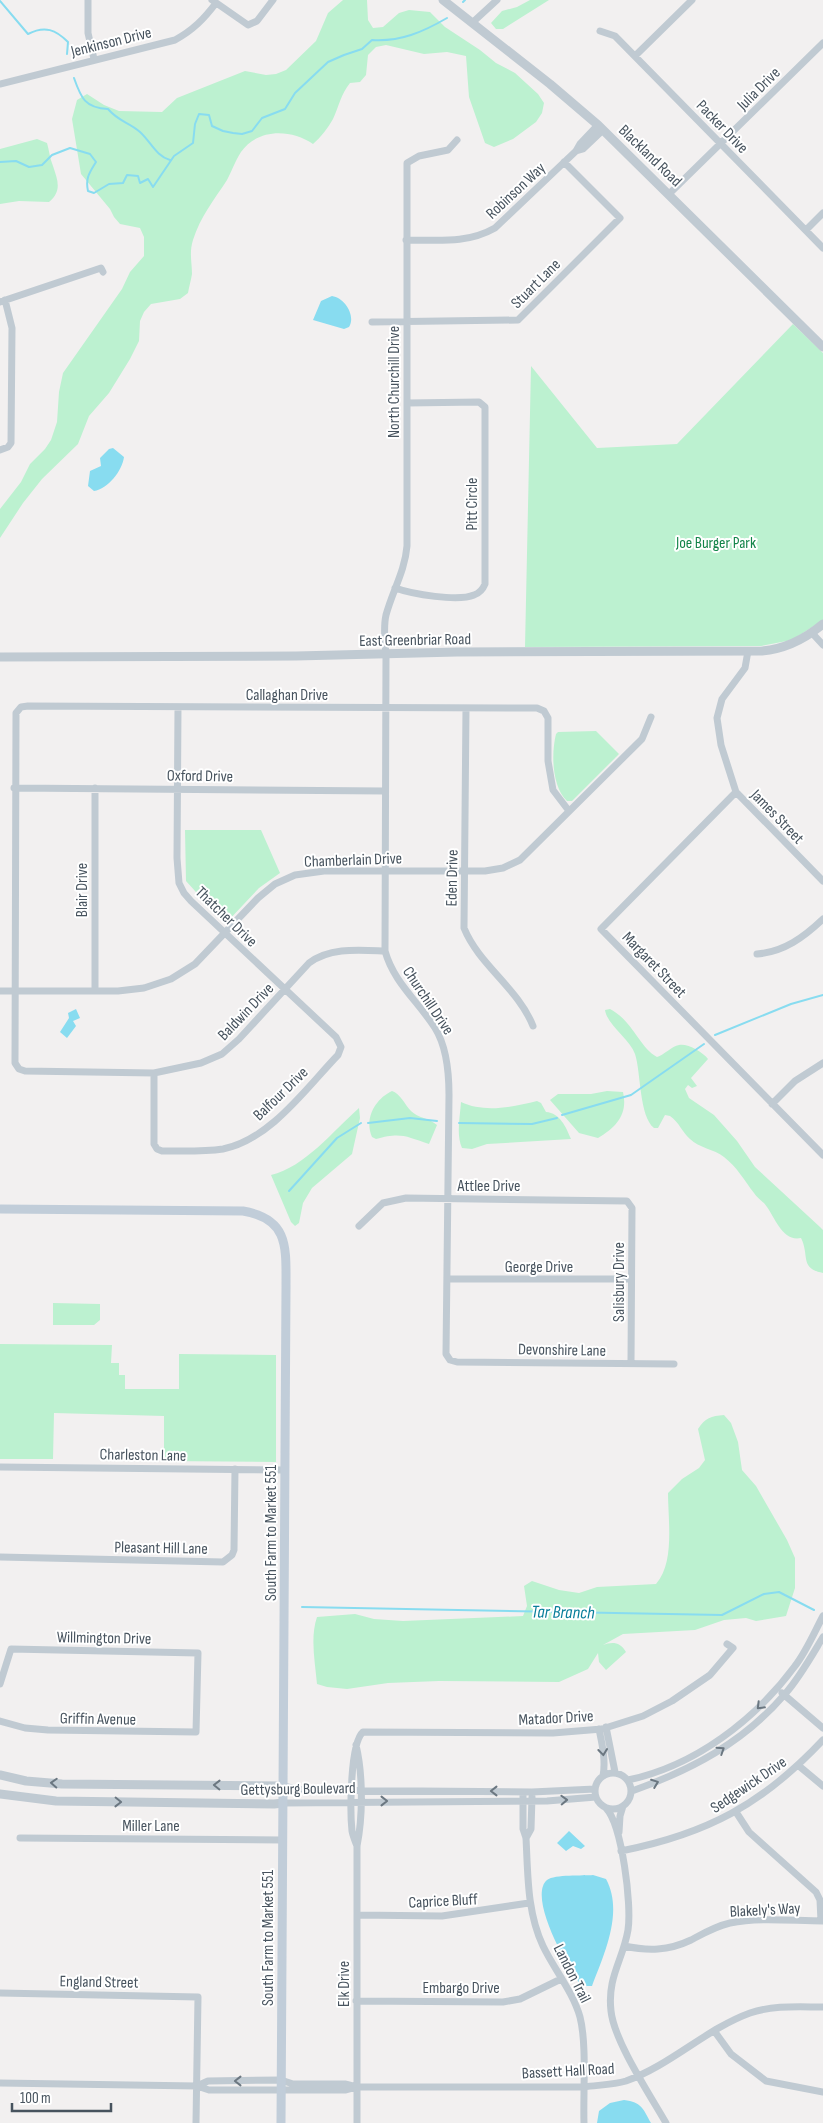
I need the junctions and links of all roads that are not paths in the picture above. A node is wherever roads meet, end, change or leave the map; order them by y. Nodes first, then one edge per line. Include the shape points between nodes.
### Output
1 (88, 0) edge
2 (273, 0) edge
3 (443, 0) edge
4 (497, 0) edge
5 (692, 0) edge
6 (214, 2) edge
7 (472, 23) junction
8 (600, 31) dead end
9 (823, 43) edge
10 (635, 56) junction
11 (94, 59) junction
12 (0, 84) edge
13 (601, 127) junction
14 (457, 140) dead end
15 (721, 144) junction
16 (564, 162) junction
17 (669, 194) junction
18 (823, 213) edge
19 (806, 230) junction
20 (406, 240) junction
21 (823, 248) edge
22 (103, 272) dead end
23 (2, 301) edge
24 (372, 322) dead end
25 (407, 322) junction
26 (823, 348) edge
27 (407, 402) junction
28 (0, 450) edge
29 (395, 588) junction
30 (823, 624) edge
31 (812, 633) junction
32 (823, 645) edge
33 (748, 651) junction
34 (386, 655) junction
35 (0, 657) edge
36 (178, 707) junction
37 (386, 708) junction
38 (466, 708) junction
39 (651, 717) dead end
40 (14, 788) junction
41 (94, 788) junction
42 (177, 789) junction
43 (385, 791) junction
44 (736, 792) junction
45 (569, 811) junction
46 (385, 871) junction
47 (465, 871) junction
48 (823, 881) edge
49 (823, 919) edge
50 (224, 934) junction
51 (386, 951) junction
52 (757, 954) dead end
53 (286, 988) junction
54 (0, 991) edge
55 (15, 991) junction
56 (95, 991) junction
57 (533, 1026) dead end
58 (341, 1047) joint
59 (823, 1063) edge
60 (154, 1073) junction
61 (772, 1104) junction
62 (823, 1156) edge
63 (448, 1199) junction
64 (630, 1202) joint
65 (0, 1209) edge
66 (358, 1226) dead end
67 (447, 1279) junction
68 (631, 1280) junction
69 (450, 1360) joint
70 (631, 1363) junction
71 (674, 1364) dead end
72 (0, 1467) edge
73 (235, 1470) junction
74 (285, 1470) junction
75 (0, 1557) edge
76 (823, 1616) edge
77 (823, 1637) edge
78 (728, 1644) dead end
79 (0, 1684) edge
80 (777, 1689) junction
81 (784, 1695) junction
82 (0, 1721) edge
83 (603, 1728) junction
84 (823, 1728) edge
85 (196, 1732) joint
86 (823, 1740) edge
87 (799, 1766) junction
88 (615, 1772) junction
89 (0, 1775) edge
90 (602, 1776) junction
91 (628, 1780) junction
92 (283, 1786) junction
93 (823, 1786) edge
94 (595, 1789) junction
95 (356, 1790) junction
96 (523, 1792) junction
97 (532, 1792) junction
98 (632, 1792) junction
99 (0, 1794) edge
100 (596, 1797) junction
101 (523, 1801) junction
102 (532, 1801) junction
103 (356, 1802) junction
104 (283, 1803) junction
105 (623, 1806) junction
106 (606, 1808) junction
107 (736, 1812) junction
108 (619, 1837) junction
109 (20, 1838) dead end
110 (526, 1838) junction
111 (283, 1840) junction
112 (621, 1851) junction
113 (529, 1903) junction
114 (357, 1915) junction
115 (822, 1921) edge
116 (624, 1946) junction
117 (561, 1978) junction
118 (0, 1993) edge
119 (356, 2002) junction
120 (823, 2007) edge
121 (714, 2032) junction
122 (639, 2076) junction
123 (281, 2080) junction
124 (0, 2083) edge
125 (197, 2086) junction
126 (356, 2087) junction
127 (584, 2087) junction
128 (281, 2091) junction
129 (823, 2092) edge
130 (196, 2123) edge
131 (281, 2123) edge
132 (357, 2123) edge
133 (584, 2123) edge
134 (666, 2123) edge

1 - 11 street via 88,33
2 - 6 street via 251,25 242,23
3 - 7 street, Blackland Road
4 - 7 street
5 - 10 street
6 - 11 street, Jenkinson Drive via 194,29 175,40
7 - 13 street, Blackland Road
8 - 10 street, Packer Drive via 615,36
9 - 15 street, Julia Drive
10 - 15 street, Packer Drive
11 - 12 street, Jenkinson Drive
13 - 16 street, Robinson Way via 583,148
13 - 17 street, Blackland Road
14 - 20 street, North Churchill Drive via 448,150 419,156 408,163
15 - 17 street, Julia Drive
15 - 19 street, Packer Drive
16 - 20 street, Robinson Way via 495,228 480,237
16 - 25 street, Stuart Lane via 620,218 526,314 507,322
17 - 26 street, Blackland Road
18 - 19 street
19 - 21 street, Packer Drive
20 - 25 street, North Churchill Drive
22 - 23 street via 101,268
23 - 28 street via 12,328 11,443
24 - 25 street, Stuart Lane
25 - 27 street, North Churchill Drive
27 - 29 street, North Churchill Drive via 407,546
27 - 29 street, Pitt Circle via 479,402 485,407 484,584 476,595 467,596 423,596
29 - 34 street, North Churchill Drive via 384,623
30 - 31 street, East Greenbriar Road
31 - 32 street
31 - 33 street, East Greenbriar Road via 783,647
33 - 34 street, East Greenbriar Road
33 - 44 street, James Street via 745,668 722,699 717,718 721,745
34 - 35 street, East Greenbriar Road
34 - 37 street, Churchill Drive
36 - 37 street, Callaghan Drive
36 - 40 street, Callaghan Drive via 24,706 14,716
36 - 42 street, Thatcher Drive
37 - 38 street, Callaghan Drive
37 - 43 street, Churchill Drive
38 - 45 street, Callaghan Drive via 537,708 547,714 549,776 553,790
38 - 47 street, Eden Drive
39 - 45 street, Chamberlain Drive via 642,738
40 - 41 street, Oxford Drive
40 - 55 street
41 - 42 street, Oxford Drive
41 - 56 street, Blair Drive
42 - 43 street, Oxford Drive
42 - 50 street, Thatcher Drive via 179,883 187,897
43 - 46 street, Churchill Drive
44 - 48 street, James Street
44 - 61 street, Margaret Street via 601,929
45 - 47 street, Chamberlain Drive via 520,860 503,868
46 - 47 street, Chamberlain Drive
46 - 50 street, Chamberlain Drive via 324,871 295,875 275,884 258,898
46 - 51 street, Churchill Drive
47 - 57 street, Eden Drive via 464,928 526,1010
49 - 52 street via 805,936 770,953
50 - 53 street, Thatcher Drive
50 - 56 street, Chamberlain Drive via 195,964 171,979 144,988
51 - 53 street, Baldwin Drive via 331,951 319,955
51 - 63 street, Churchill Drive via 398,982 436,1029 444,1048 449,1078
53 - 58 street, Thatcher Drive via 336,1037
53 - 60 street, Baldwin Drive via 222,1054 201,1063
54 - 55 street, Chamberlain Drive
55 - 56 street, Chamberlain Drive
55 - 60 street, Baldwin Drive via 15,1063 22,1071
58 - 60 street, Balfour Drive via 277,1120 246,1141 225,1148 203,1151 157,1149 154,1141
59 - 61 street via 795,1082
61 - 62 street, Margaret Street
63 - 64 street, Attlee Drive
63 - 66 street, Attlee Drive via 390,1200
63 - 67 street, Churchill Drive
64 - 68 street, Salisbury Drive
65 - 74 main road, South Farm to Market 551 via 218,1210 257,1214 270,1220 284,1240 286,1258
67 - 68 street, George Drive
67 - 69 street, Churchill Drive via 446,1350
68 - 70 street, Salisbury Drive
69 - 70 street, Devonshire Lane
70 - 71 street, Devonshire Lane
72 - 73 street, Charleston Lane
73 - 74 street, Charleston Lane
73 - 75 street, Pleasant Hill Lane via 234,1550 223,1562
74 - 92 main road, South Farm to Market 551
76 - 80 street via 797,1665
77 - 81 street
78 - 83 street, Matador Drive via 733,1648 694,1688 643,1716
79 - 85 street, Willmington Drive via 10,1649 198,1653
80 - 81 street
80 -> 91 street via 748,1717 707,1748 651,1774
81 - 84 street
98 -> 81 street via 679,1774 720,1751 743,1735
82 - 85 street, Griffin Avenue via 48,1730
83 - 88 street
83 -> 90 street
83 - 95 street, Matador Drive via 554,1733 366,1731 358,1737 356,1745 360,1760
86 - 87 street, Sedgewick Drive
87 - 93 street
87 - 107 street, Sedgewick Drive
88 - 90 street
88 - 91 street
92 -> 89 street, Gettysburg Boulevard via 62,1784
90 - 94 street
91 - 98 street
92 - 95 street, Gettysburg Boulevard via 302,1790
92 - 104 main road, South Farm to Market 551
94 - 97 street, Gettysburg Boulevard
94 - 100 street
96 -> 95 street, Gettysburg Boulevard
95 - 103 street, Elk Drive
96 - 97 street, Gettysburg Boulevard
96 - 101 street, Landon Trail
97 - 102 street, Landon Trail
98 - 105 street
99 -> 104 street, Gettysburg Boulevard via 56,1801
102 -> 100 street, Gettysburg Boulevard
100 - 106 street
101 - 102 street, Gettysburg Boulevard
103 -> 101 street, Gettysburg Boulevard
101 - 110 street, Landon Trail
102 - 110 street, Landon Trail via 531,1829
103 - 104 street, Gettysburg Boulevard
103 - 114 street, Elk Drive via 352,1831 357,1846
104 - 111 main road, South Farm to Market 551
105 - 106 street
105 - 108 street
106 - 108 street
107 - 112 street, Sedgewick Drive via 707,1827 661,1843
107 - 115 street via 749,1832 816,1892
108 - 112 street
109 - 111 street, Miller Lane
110 - 113 street, Landon Trail
111 - 123 main road, South Farm to Market 551
112 - 116 street via 629,1914
113 - 114 street, Caprice Bluff via 442,1916
113 - 117 street, Landon Trail via 543,1945
114 - 119 street, Elk Drive
115 - 116 street, Blakely's Way via 730,1923 669,1948 642,1950
116 - 122 street via 611,1980 611,2013 616,2032
117 - 119 street, Embargo Drive via 520,1999 503,2002
117 - 127 street, Landon Trail via 580,2017
118 - 125 street, England Street via 198,1997
119 - 126 street, Elk Drive
120 - 121 street, Bassett Hall Road via 786,2007 752,2012
121 - 122 street, Bassett Hall Road
121 - 129 street via 731,2054 766,2081
122 - 127 street, Bassett Hall Road via 624,2082
122 - 134 street
123 -> 125 street, Bassett Hall Road via 208,2081
123 - 126 street, Bassett Hall Road via 293,2084
123 - 128 main road, South Farm to Market 551
124 - 125 street, Bassett Hall Road
125 - 128 street, Bassett Hall Road via 209,2090
125 - 130 street
126 - 127 street, Bassett Hall Road
126 - 128 street, Bassett Hall Road
126 - 132 street, Elk Drive
127 - 133 street, Landon Trail
128 - 131 main road, South Farm to Market 551

